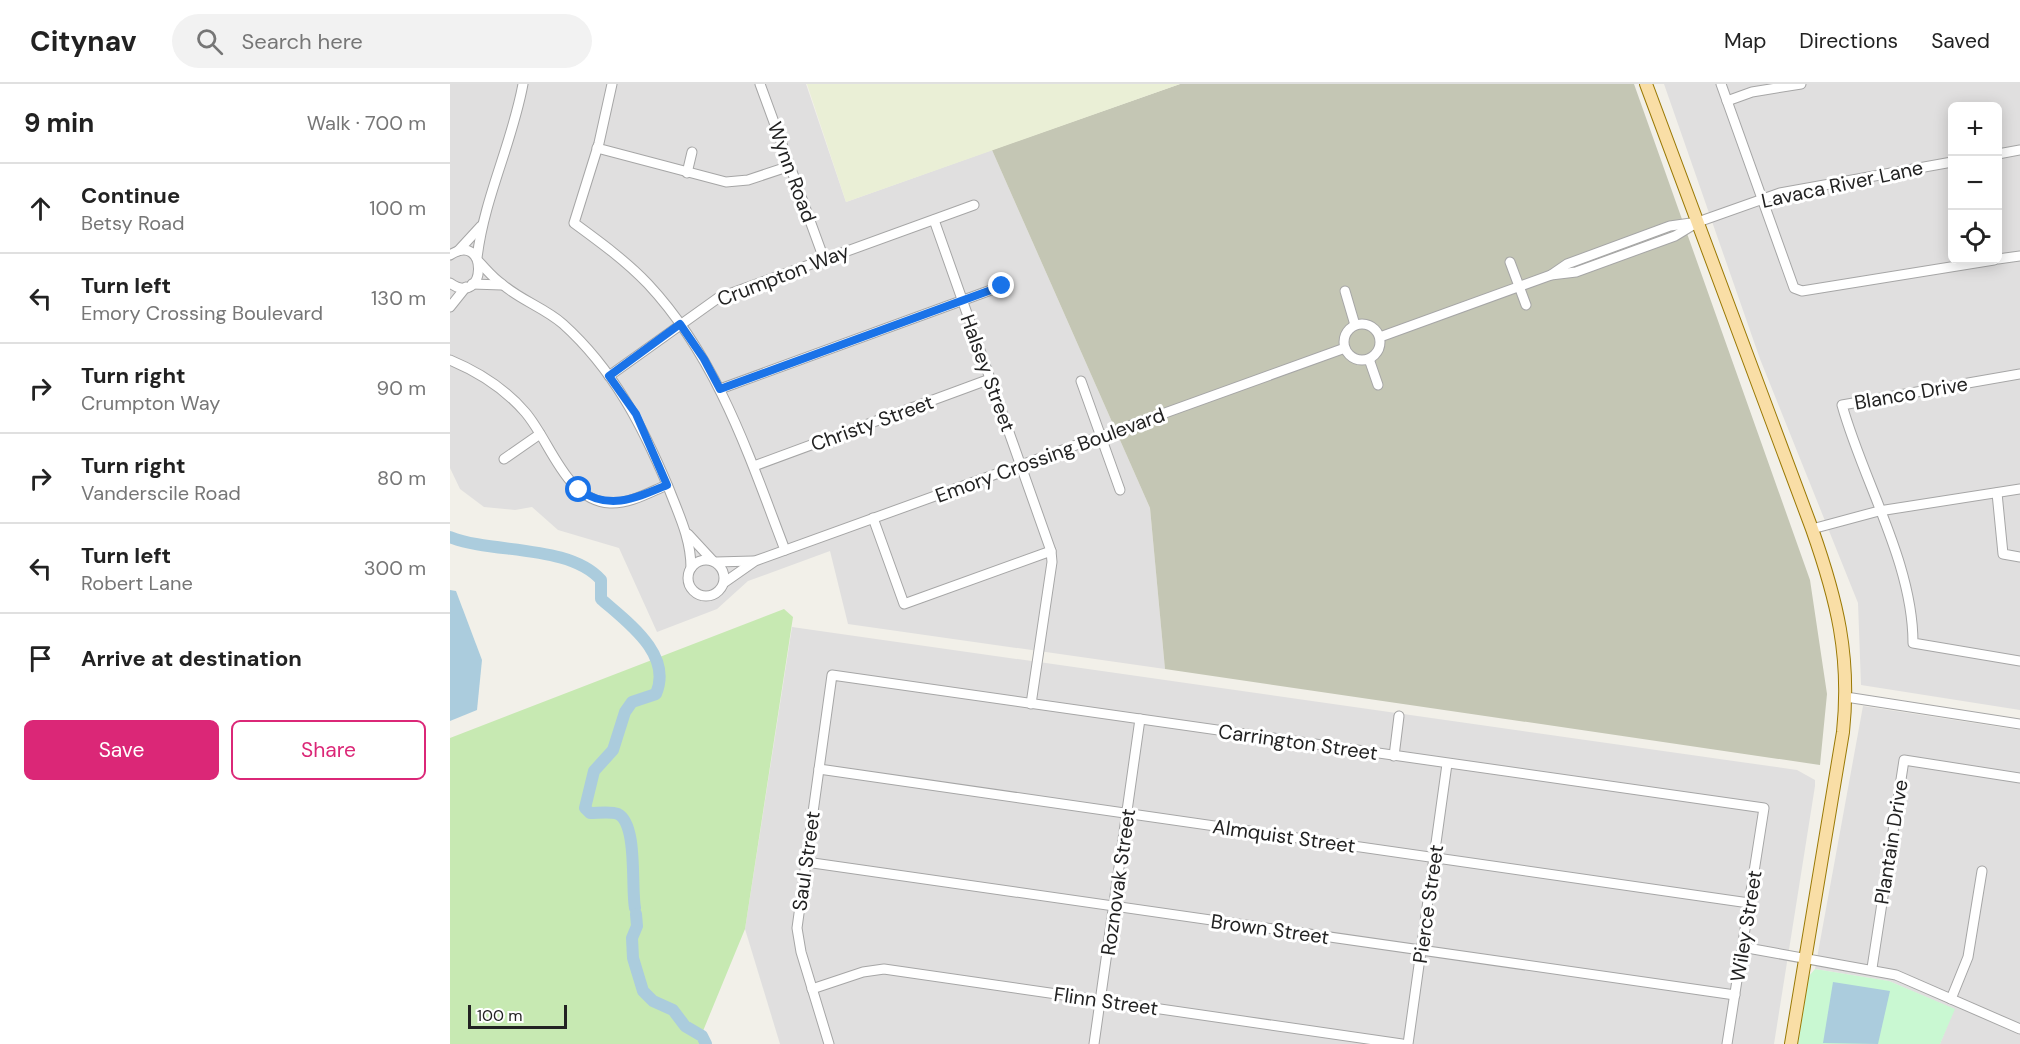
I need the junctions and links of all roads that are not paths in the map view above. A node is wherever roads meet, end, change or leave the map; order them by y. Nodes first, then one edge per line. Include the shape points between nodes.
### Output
1 (523, 84) edge
2 (612, 84) edge
3 (760, 84) edge
4 (1646, 84) edge
5 (1720, 84) edge
6 (1802, 84) edge
7 (1727, 101) junction
8 (597, 148) junction
9 (2020, 150) edge
10 (692, 152) dead end
11 (2002, 153) edge
12 (1948, 163) edge
13 (790, 166) junction
14 (687, 173) junction
15 (1762, 199) junction
16 (974, 205) dead end
17 (934, 220) junction
18 (1698, 222) junction
19 (481, 226) junction
20 (453, 253) edge
21 (2020, 256) edge
22 (2002, 258) edge
23 (824, 259) junction
24 (478, 260) junction
25 (1510, 262) dead end
26 (1963, 264) edge
27 (450, 283) edge
28 (469, 285) junction
29 (502, 285) junction
30 (1002, 286) dead end
31 (1519, 287) junction
32 (1345, 291) dead end
33 (962, 300) junction
34 (1526, 305) dead end
35 (450, 307) edge
36 (680, 324) junction
37 (1355, 325) junction
38 (1380, 337) junction
39 (1345, 348) junction
40 (1369, 359) junction
41 (450, 360) edge
42 (2020, 374) edge
43 (609, 376) junction
44 (990, 379) junction
45 (1081, 381) dead end
46 (1378, 385) dead end
47 (720, 389) junction
48 (540, 434) junction
49 (1101, 437) junction
50 (504, 459) dead end
51 (754, 466) junction
52 (1021, 466) junction
53 (667, 485) junction
54 (2020, 489) edge
55 (1120, 490) dead end
56 (1997, 493) junction
57 (1879, 511) junction
58 (873, 518) junction
59 (1812, 529) junction
60 (686, 532) junction
61 (785, 550) junction
62 (1052, 551) junction
63 (2020, 557) edge
64 (755, 561) junction
65 (715, 562) junction
66 (691, 568) junction
67 (725, 582) junction
68 (2020, 660) edge
69 (832, 675) joint
70 (1846, 697) junction
71 (1031, 704) junction
72 (1399, 716) dead end
73 (1140, 719) junction
74 (2020, 724) edge
75 (1394, 756) junction
76 (1447, 764) junction
77 (819, 769) junction
78 (2020, 778) edge
79 (1764, 808) joint
80 (1128, 814) junction
81 (1434, 858) junction
82 (806, 862) junction
83 (1982, 872) dead end
84 (1749, 903) junction
85 (1114, 907) junction
86 (1742, 948) junction
87 (1422, 949) junction
88 (1804, 958) junction
89 (1872, 969) junction
90 (812, 989) junction
91 (1735, 995) junction
92 (1951, 999) junction
93 (1101, 1000) junction
94 (2020, 1029) edge
95 (829, 1044) edge
96 (1094, 1044) edge
97 (1402, 1044) edge
98 (1408, 1044) edge
99 (1727, 1044) edge
100 (1791, 1044) edge

1 - 19 street via 508,146
2 - 8 street
3 - 13 street, Wynn Road
4 - 18 main road
5 - 7 street
6 - 7 street via 1752,92
7 - 15 street
8 - 14 street
8 - 36 street via 574,223 621,258
9 - 11 street
10 - 14 street
12 - 15 street, Lavaca River Lane via 1832,182
13 - 14 street via 736,182
13 - 23 street, Wynn Road
15 - 18 street, Lavaca River Lane
15 - 26 street via 1794,288
16 - 17 street, Crumpton Way
17 - 23 street, Crumpton Way
17 - 33 street, Halsey Street
18 - 31 street via 1682,233 1576,272 1551,275
18 - 59 main road
19 - 20 street
19 - 24 street
20 - 24 street via 468,252
21 - 22 street
23 - 36 street, Crumpton Way via 718,298
24 - 28 street via 479,274
24 - 29 street
25 - 31 street
27 - 28 street
28 - 29 street
28 - 35 street
29 - 43 street via 562,324
30 - 33 street
31 - 34 street
31 - 38 street
32 - 37 street
33 - 44 street, Halsey Street
33 - 47 street
36 - 43 street, Crumpton Way
36 - 47 street
37 - 38 street via 1369,324
37 - 39 street via 1345,336
38 - 40 street via 1379,349
39 - 40 street via 1353,357
39 - 49 street, Emory Crossing Boulevard
40 - 46 street
41 - 48 street via 496,385 526,413
42 - 57 street, Blanco Drive via 1842,405
43 - 53 street via 636,414
44 - 51 street, Christy Street
44 - 52 street, Halsey Street
45 - 49 street
47 - 51 street
48 - 50 street
48 - 53 street via 574,486 591,498 620,503
49 - 52 street, Emory Crossing Boulevard
49 - 55 street
51 - 61 street
52 - 58 street, Emory Crossing Boulevard
52 - 62 street, Halsey Street
53 - 60 street
54 - 56 street
56 - 57 street
56 - 63 street via 2003,554
57 - 59 street
57 - 68 street via 1908,601 1913,643
58 - 61 street, Emory Crossing Boulevard
58 - 62 street via 904,604
59 - 70 main road via 1838,610
60 - 65 street
60 - 66 street
61 - 64 street, Emory Crossing Boulevard
62 - 71 street, Halsey Street
64 - 65 street
64 - 67 street
65 - 66 street via 703,560
65 - 67 street via 723,571
66 - 67 street via 690,586 701,596 716,594
69 - 71 street, Carrington Street
69 - 77 street, Saul Street
70 - 74 street
70 - 88 main road
71 - 73 street, Carrington Street
72 - 75 street
73 - 75 street, Carrington Street
73 - 80 street, Roznovak Street
75 - 76 street, Carrington Street
76 - 79 street, Carrington Street
76 - 81 street, Pierce Street
77 - 80 street, Almquist Street
77 - 82 street, Saul Street
78 - 89 street, Plantain Drive via 1904,760
79 - 84 street, Wiley Street
80 - 81 street, Almquist Street
80 - 85 street, Roznovak Street
81 - 84 street, Almquist Street
81 - 87 street, Pierce Street
82 - 85 street, Brown Street
82 - 90 street, Saul Street via 797,928
83 - 92 street via 1968,957
84 - 86 street, Wiley Street
85 - 87 street, Brown Street
85 - 93 street, Roznovak Street
86 - 88 street
86 - 91 street, Wiley Street
87 - 91 street, Brown Street
87 - 98 street, Pierce Street
88 - 89 street
88 - 100 main road
89 - 92 street
90 - 93 street, Flinn Street via 884,969
90 - 95 street, Saul Street
91 - 99 street, Wiley Street
92 - 94 street
93 - 96 street, Roznovak Street
93 - 97 street, Flinn Street

